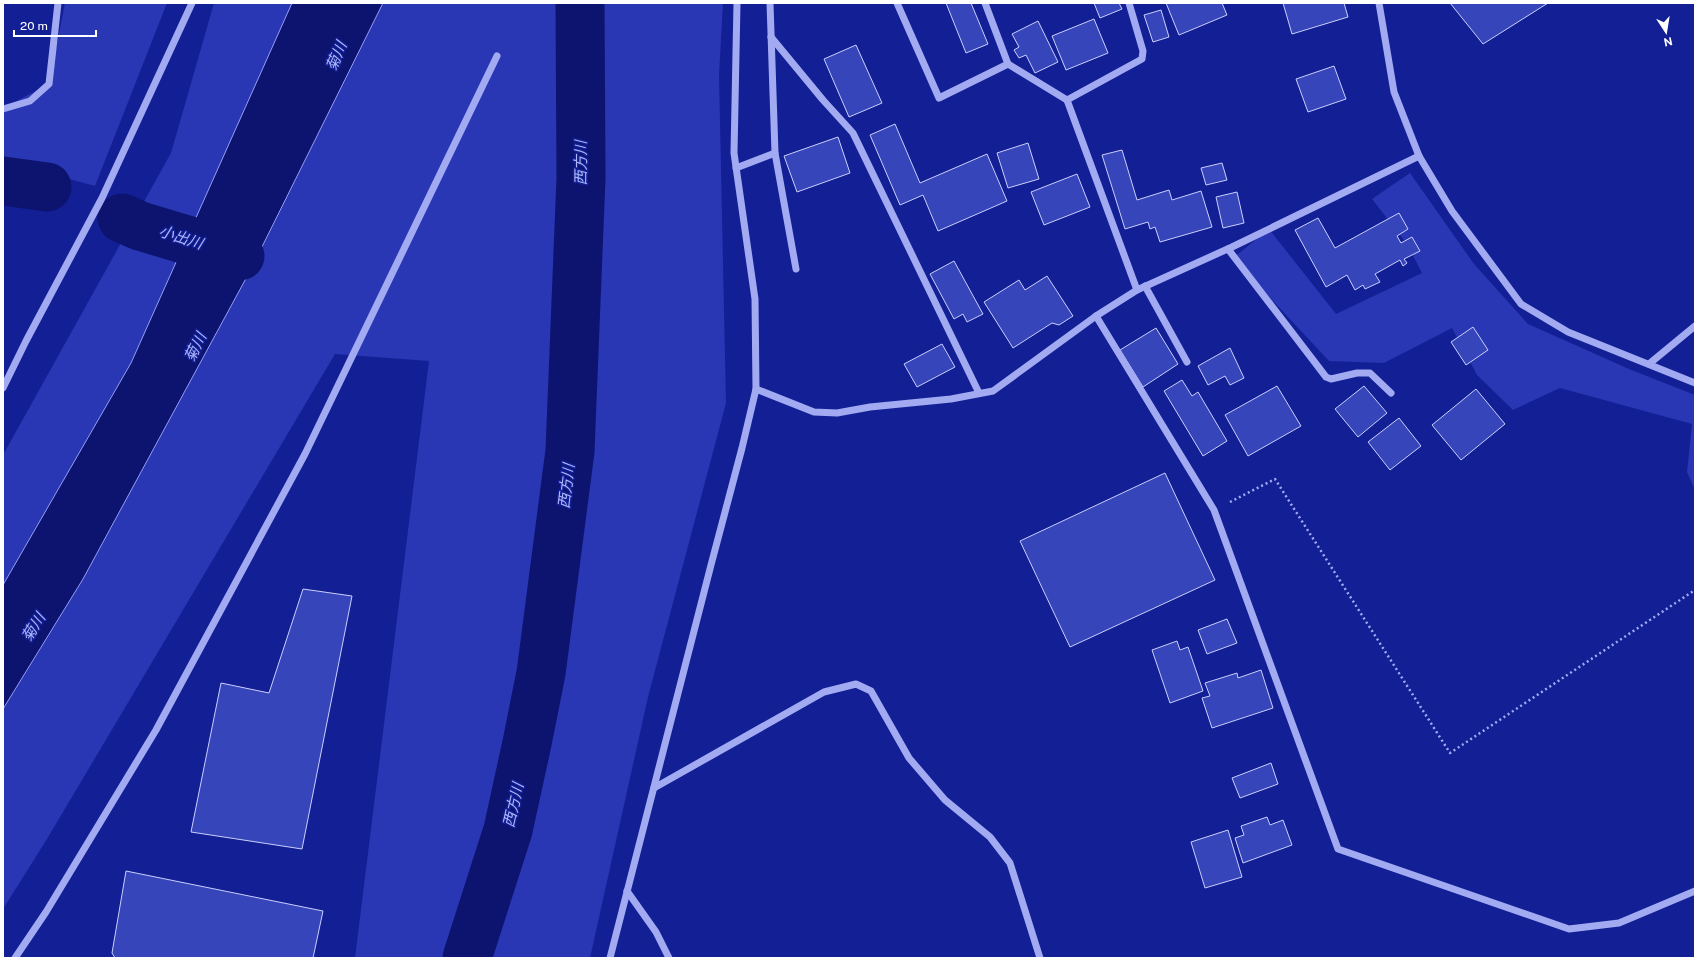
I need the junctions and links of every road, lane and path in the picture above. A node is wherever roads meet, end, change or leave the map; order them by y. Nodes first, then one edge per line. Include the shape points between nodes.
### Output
1 (58, 3) edge
2 (192, 3) edge
3 (737, 3) edge
4 (770, 3) edge
5 (897, 3) edge
6 (985, 3) edge
7 (1129, 3) edge
8 (1379, 3) edge
9 (771, 37) junction
10 (497, 56) dead end
11 (1008, 64) junction
12 (1067, 100) junction
13 (3, 109) edge
14 (775, 153) junction
15 (1419, 156) junction
16 (736, 168) junction
17 (1228, 249) junction
18 (796, 269) dead end
19 (1146, 286) junction
20 (1137, 290) junction
21 (1096, 316) junction
22 (1695, 326) edge
23 (1187, 362) dead end
24 (1649, 364) junction
25 (1695, 383) edge
26 (3, 388) edge
27 (756, 389) junction
28 (979, 393) junction
29 (1391, 394) dead end
30 (1214, 510) junction
31 (1695, 590) edge
32 (654, 788) junction
33 (628, 891) junction
34 (1695, 891) edge
35 (15, 958) edge
36 (610, 958) edge
37 (670, 958) edge
38 (1040, 958) edge

1 - 13 street via 49,84 30,101
2 - 26 street via 102,198
3 - 16 street via 734,153
4 - 9 street
5 - 11 street via 939,98
6 - 11 street
7 - 12 street via 1142,59
8 - 15 street via 1394,92
9 - 14 street
9 - 28 street via 853,133
10 - 35 street via 305,454 156,730 46,912
11 - 12 street
12 - 20 street
14 - 16 street
14 - 18 street
15 - 17 street
15 - 24 street via 1452,211 1522,304 1568,332
16 - 27 street via 755,299
17 - 19 street
17 - 29 street via 1326,377 1331,379 1370,373
19 - 20 street
19 - 23 street
20 - 21 street
21 - 28 street via 993,391
21 - 30 street
22 - 24 street
24 - 25 street
27 - 28 street via 814,412 837,413 951,399
27 - 32 street
30 - 31 path via 1275,479 1450,753
30 - 34 street via 1338,849 1570,929 1620,923
32 - 33 street
32 - 38 street via 824,692 856,684 871,691 909,758 945,800 990,837 1010,863
33 - 36 street
33 - 37 street

